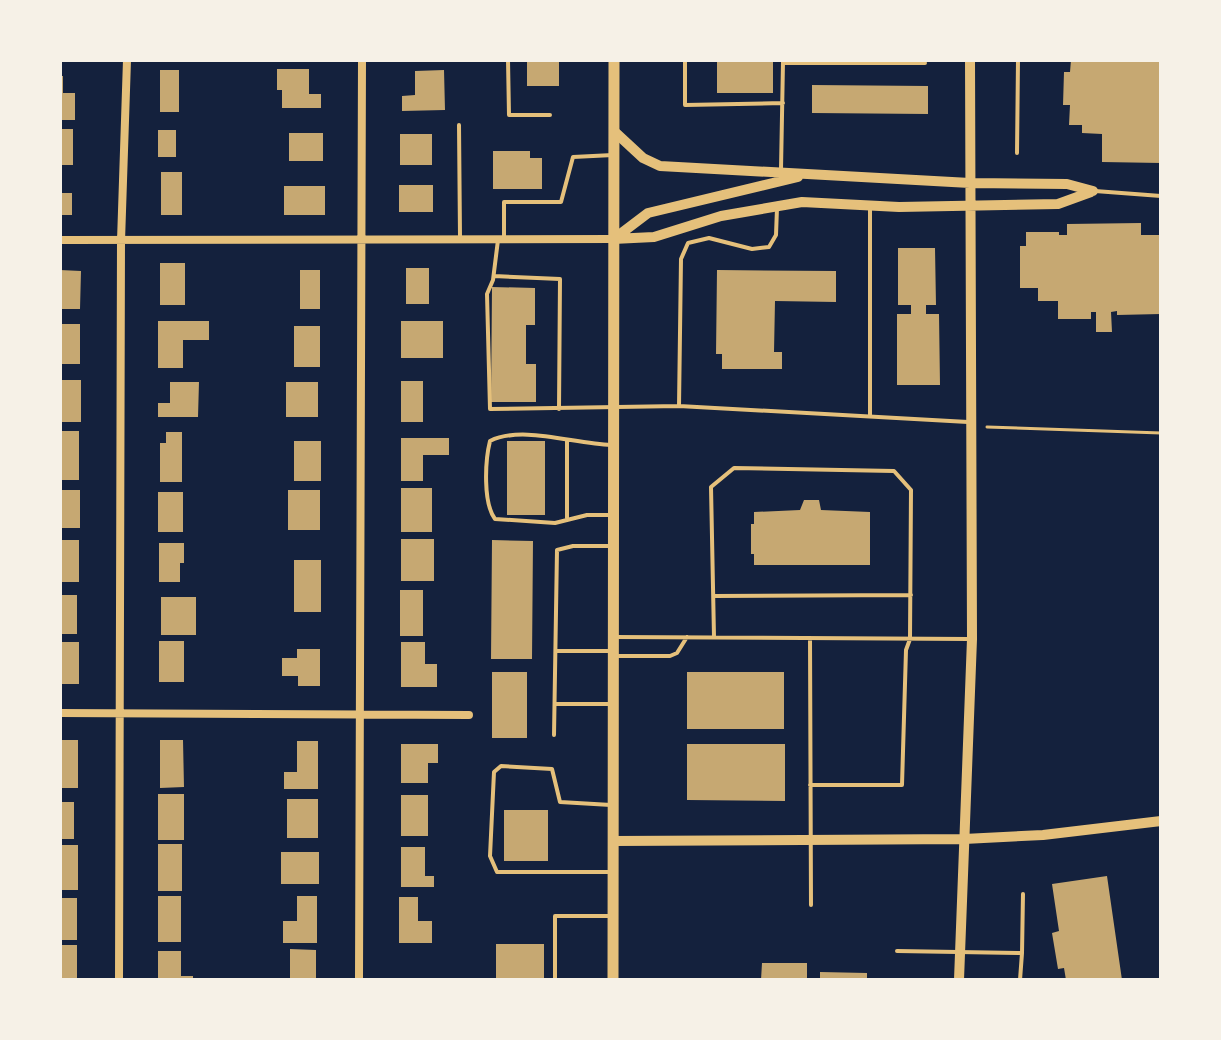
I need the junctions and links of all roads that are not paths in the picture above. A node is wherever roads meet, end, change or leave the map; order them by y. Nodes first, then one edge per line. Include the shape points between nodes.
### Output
1 (127, 60) edge
2 (362, 60) edge
3 (508, 60) edge
4 (614, 60) edge
5 (685, 60) edge
6 (970, 60) edge
7 (1018, 60) edge
8 (783, 61) edge
9 (925, 63) dead end
10 (783, 103) junction
11 (550, 115) dead end
12 (459, 125) dead end
13 (616, 133) junction
14 (1017, 153) dead end
15 (615, 155) junction
16 (781, 172) junction
17 (812, 173) junction
18 (970, 183) junction
19 (1093, 191) junction
20 (1161, 196) edge
21 (777, 205) junction
22 (870, 205) junction
23 (969, 206) junction
24 (613, 239) junction
25 (60, 240) edge
26 (361, 240) junction
27 (460, 240) junction
28 (501, 240) junction
29 (121, 241) junction
30 (494, 276) junction
31 (613, 405) junction
32 (679, 406) junction
33 (559, 409) junction
34 (870, 416) junction
35 (970, 422) junction
36 (567, 441) junction
37 (613, 445) junction
38 (613, 515) junction
39 (567, 519) junction
40 (613, 546) junction
41 (911, 595) junction
42 (714, 596) junction
43 (613, 637) junction
44 (687, 637) junction
45 (714, 637) junction
46 (810, 638) junction
47 (910, 639) junction
48 (972, 639) junction
49 (556, 651) junction
50 (613, 653) junction
51 (555, 704) junction
52 (613, 704) junction
53 (60, 713) edge
54 (119, 713) junction
55 (360, 715) junction
56 (469, 715) dead end
57 (554, 735) dead end
58 (810, 785) junction
59 (613, 806) junction
60 (1161, 821) edge
61 (964, 839) junction
62 (613, 841) junction
63 (810, 841) junction
64 (613, 872) junction
65 (1023, 894) dead end
66 (811, 905) dead end
67 (613, 916) junction
68 (960, 950) junction
69 (897, 951) dead end
70 (1022, 953) junction
71 (119, 980) edge
72 (359, 980) edge
73 (555, 980) edge
74 (613, 980) edge
75 (959, 980) edge
76 (1020, 980) edge

1 - 29 street
2 - 26 street
3 - 11 lane via 509,115
4 - 13 main road
5 - 10 lane via 685,105
6 - 18 street
7 - 14 lane
8 - 9 lane
8 - 10 lane
10 - 16 lane
12 - 27 lane
13 - 15 main road
13 - 16 street via 660,166
15 - 24 main road
15 - 28 lane via 573,157 561,202 504,202
16 - 17 street
17 - 18 street
17 - 24 street via 648,213
18 - 19 street via 1067,184
18 - 23 street
19 - 20 lane
19 - 23 street via 1058,204
21 - 22 street
21 - 24 street via 654,237
21 - 32 lane via 776,235 769,247 752,249 709,238 688,243 681,259
22 - 23 street
22 - 34 lane
23 - 35 street
24 - 28 street
24 - 31 main road
25 - 29 street
26 - 27 street
26 - 29 street
26 - 55 street
27 - 28 street
28 - 30 lane
29 - 54 street
30 - 33 lane via 560,279
30 - 33 lane via 487,294 490,409
31 - 32 lane
31 - 33 lane
31 - 37 main road
32 - 34 lane
34 - 35 lane
35 - 48 street
36 - 37 lane
36 - 39 lane
36 - 39 lane via 503,435 490,441 486,456 488,509 495,519
37 - 38 main road
38 - 39 lane
38 - 40 main road
40 - 43 main road
40 - 49 lane via 557,550
41 - 42 lane
41 - 42 lane via 911,490 894,471 734,468 711,487
41 - 47 lane
42 - 45 lane
43 - 44 lane
43 - 50 main road
44 - 45 lane
44 - 50 lane via 670,656
45 - 46 lane
46 - 47 lane
46 - 58 lane
47 - 48 lane
47 - 58 lane via 902,785
48 - 61 street
49 - 50 lane
49 - 51 lane
50 - 52 main road
51 - 52 lane
51 - 57 lane
52 - 59 main road
53 - 54 street
54 - 55 street
54 - 71 street
55 - 56 street
55 - 72 street
58 - 63 lane
59 - 62 main road
59 - 64 lane via 560,802 552,769 501,766 494,772 490,856 497,872
60 - 61 street
61 - 63 street
61 - 68 street
62 - 63 street
62 - 64 main road
63 - 66 lane
64 - 67 main road
65 - 70 lane
67 - 73 lane via 555,916
67 - 74 main road
68 - 69 lane
68 - 70 lane
68 - 75 street
70 - 76 lane

